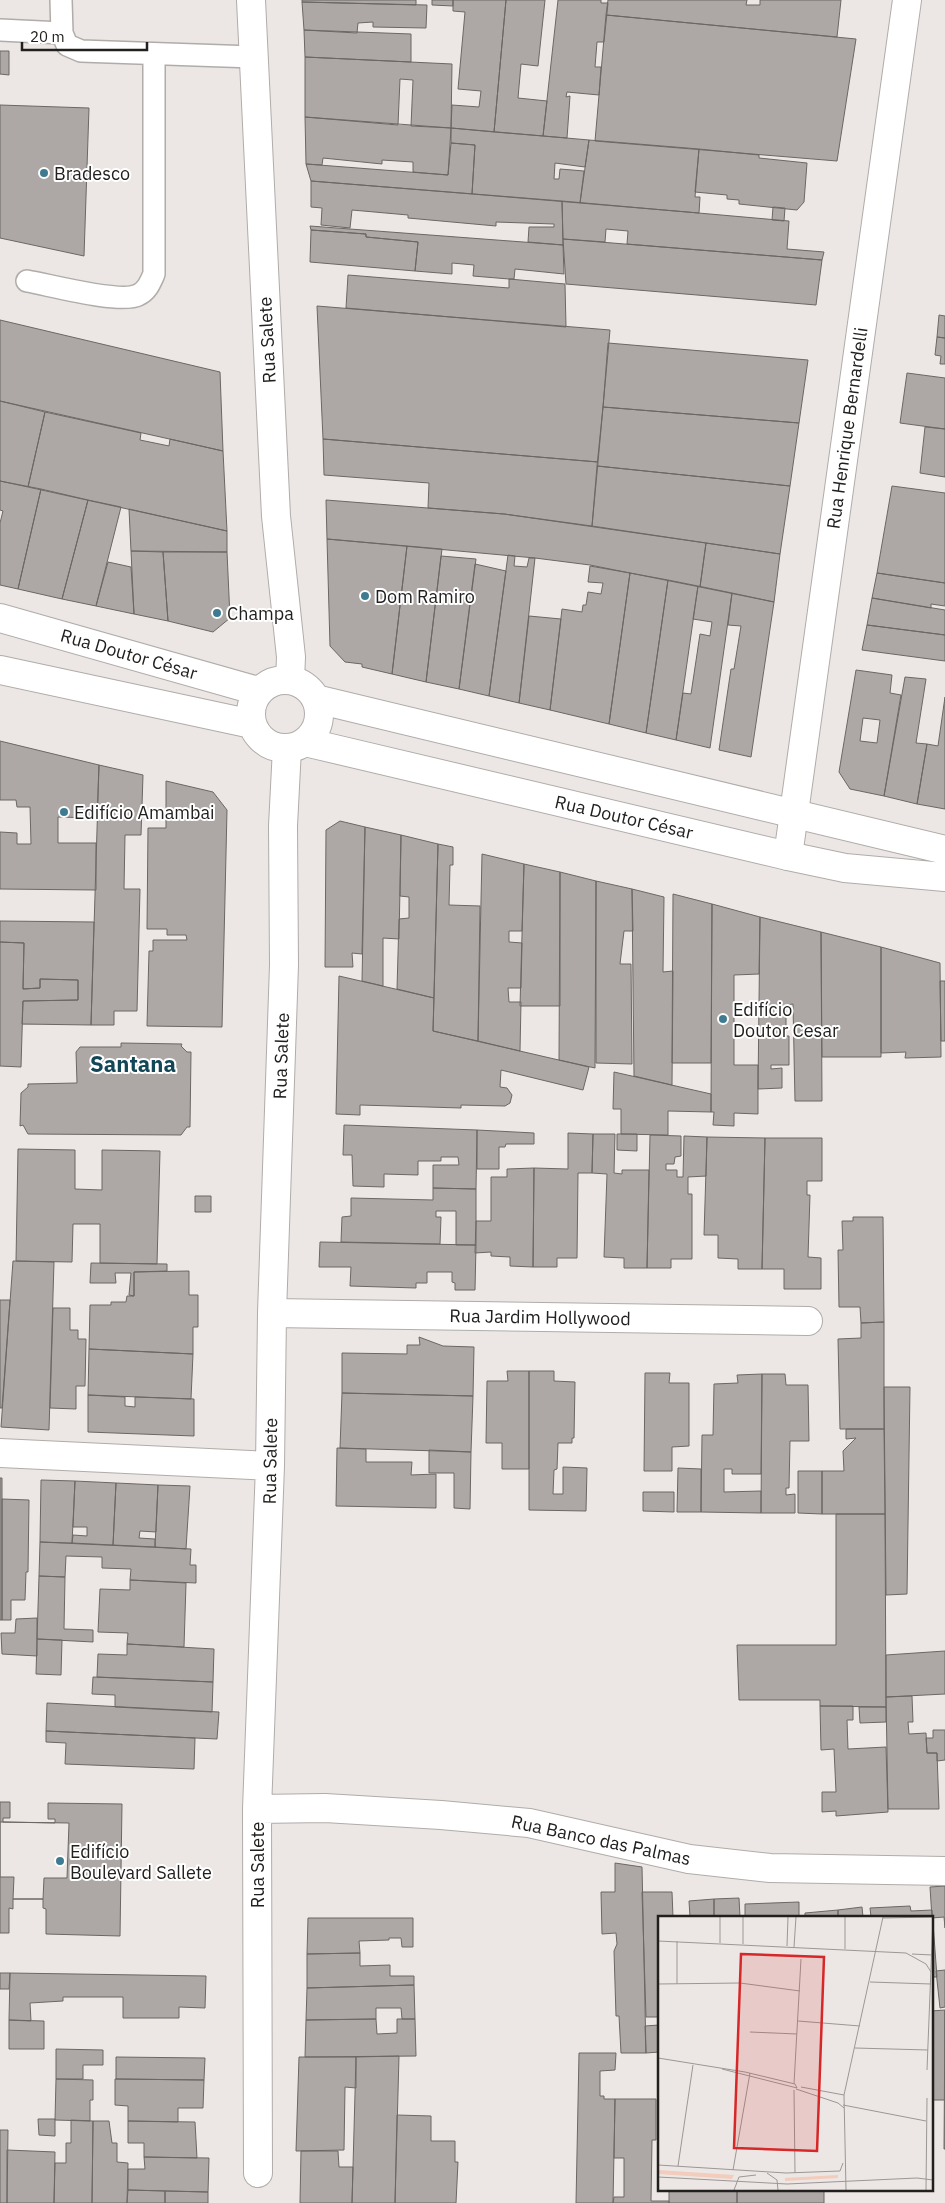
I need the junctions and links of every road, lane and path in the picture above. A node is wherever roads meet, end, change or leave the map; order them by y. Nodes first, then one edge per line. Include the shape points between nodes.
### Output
1 (61, 0) edge
2 (251, 0) edge
3 (907, 0) edge
4 (0, 30) edge
5 (62, 32) junction
6 (154, 54) junction
7 (254, 57) junction
8 (27, 281) dead end
9 (0, 618) edge
10 (0, 670) edge
11 (290, 680) junction
12 (258, 691) junction
13 (316, 699) junction
14 (252, 724) junction
15 (296, 745) junction
16 (794, 813) junction
17 (945, 850) edge
18 (788, 856) junction
19 (945, 877) edge
20 (272, 1313) junction
21 (808, 1321) dead end
22 (0, 1453) edge
23 (270, 1466) junction
24 (257, 1809) junction
25 (945, 1871) edge
26 (258, 2174) dead end

1 - 5 lane
2 - 7 street, Rua Salete
3 - 16 street, Rua Henrique Bernardelli
4 - 5 lane
5 - 6 lane via 67,45 81,51
6 - 7 lane
6 - 8 lane via 154,274 149,287 137,296 118,298
7 - 11 street, Rua Salete via 276,516 291,657
9 - 12 street, Rua Doutor César
10 - 14 street
11 - 12 street via 268,684
11 - 13 street via 306,686
12 - 14 street via 252,701
13 - 15 street via 320,710 315,731
13 - 16 street
14 - 15 street via 265,742 276,747
15 - 18 street, Rua Doutor César
15 - 20 street, Rua Salete via 283,826 284,965
16 - 17 street
16 - 18 street, Rua Henrique Bernardelli
18 - 19 street, Rua Doutor César via 845,868
20 - 21 street, Rua Jardim Hollywood
20 - 23 street, Rua Salete
22 - 23 street
23 - 24 street, Rua Salete
24 - 25 street, Rua Banco das Palmas via 325,1808 529,1823 688,1859 770,1868
24 - 26 street, Rua Salete

